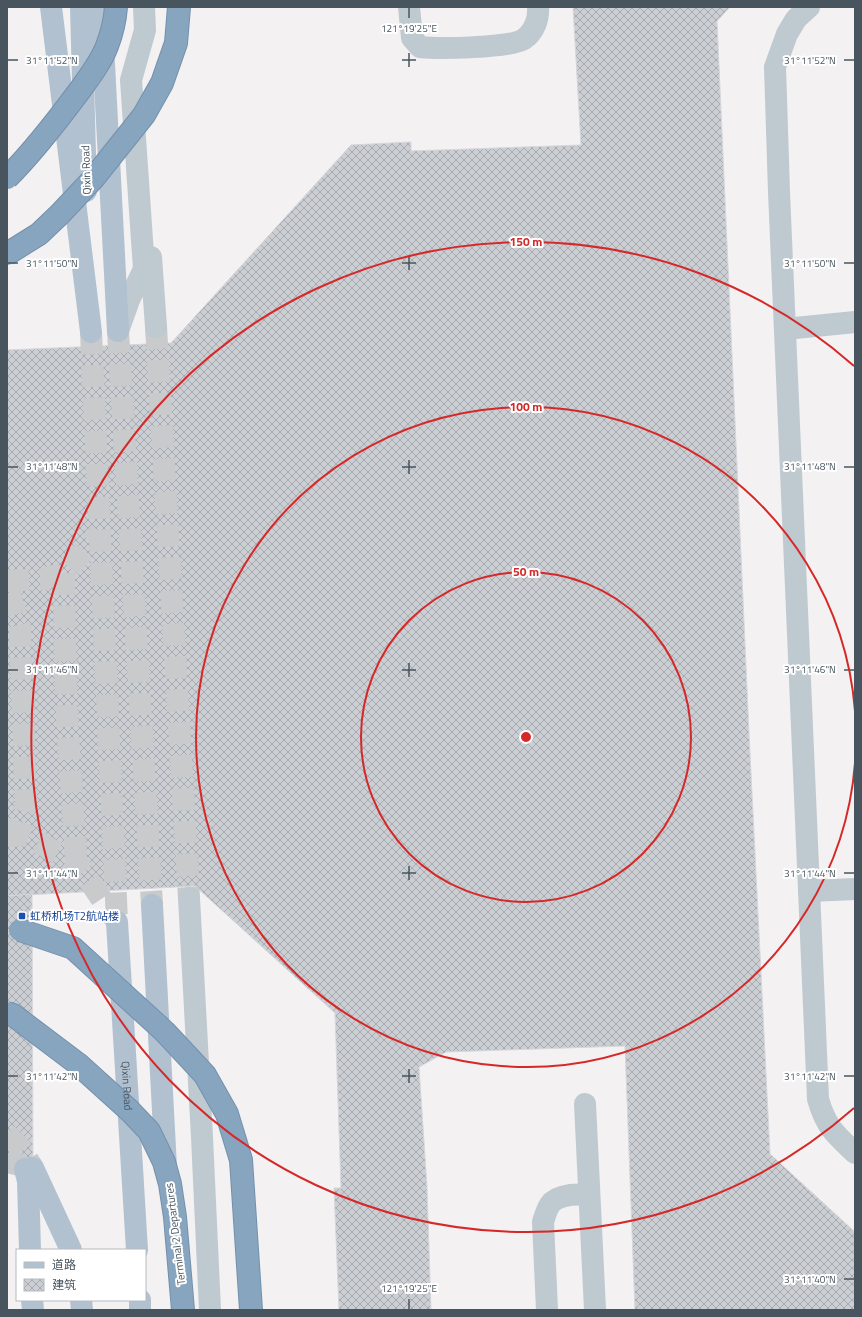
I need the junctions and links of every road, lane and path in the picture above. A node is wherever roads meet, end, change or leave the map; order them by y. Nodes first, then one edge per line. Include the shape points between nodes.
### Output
1 (51, 7) edge
2 (81, 7) edge
3 (101, 7) edge
4 (116, 7) edge
5 (144, 7) edge
6 (179, 7) edge
7 (409, 7) edge
8 (538, 7) edge
9 (809, 7) edge
10 (143, 146) dead end
11 (7, 178) edge
12 (7, 254) edge
13 (855, 322) edge
14 (156, 327) tunnel mouth
15 (785, 329) junction
16 (118, 331) joint
17 (855, 889) edge
18 (809, 891) junction
19 (189, 898) tunnel mouth
20 (152, 905) tunnel mouth
21 (117, 922) dead end
22 (20, 930) dead end
23 (7, 1013) edge
24 (585, 1104) dead end
25 (855, 1153) edge
26 (589, 1195) junction
27 (30, 1249) edge
28 (69, 1249) edge
29 (137, 1249) edge
30 (173, 1310) edge
31 (183, 1310) edge
32 (210, 1310) edge
33 (251, 1310) edge
34 (547, 1310) edge
35 (595, 1310) edge

1 - 2 main road, Qixin Road via 90,332
3 - 16 main road
4 - 11 highway, bridge via 107,47 96,68 28,157
5 - 16 street via 145,30 131,80 144,269
6 - 12 highway, bridge via 176,43 162,83 144,115 93,179 64,210 39,234
7 - 8 street via 412,38 420,47 433,48 503,44 523,40 534,29
9 - 15 street via 796,19 787,34 775,67
10 - 14 street
13 - 15 street
15 - 18 street
17 - 18 street
18 - 25 street via 818,1099 822,1115 831,1130
19 - 32 street
20 - 30 main road
21 - 29 main road, Qixin Road
22 - 33 highway, bridge via 73,948 165,1032 205,1075 227,1114 240,1160
23 - 31 highway, Terminal 2 Departures, bridge via 78,1064 149,1131 164,1162 170,1184
24 - 26 street
26 - 34 street via 563,1196 552,1202 547,1210 543,1222
26 - 35 street
27 - 28 main road via 29,1169

